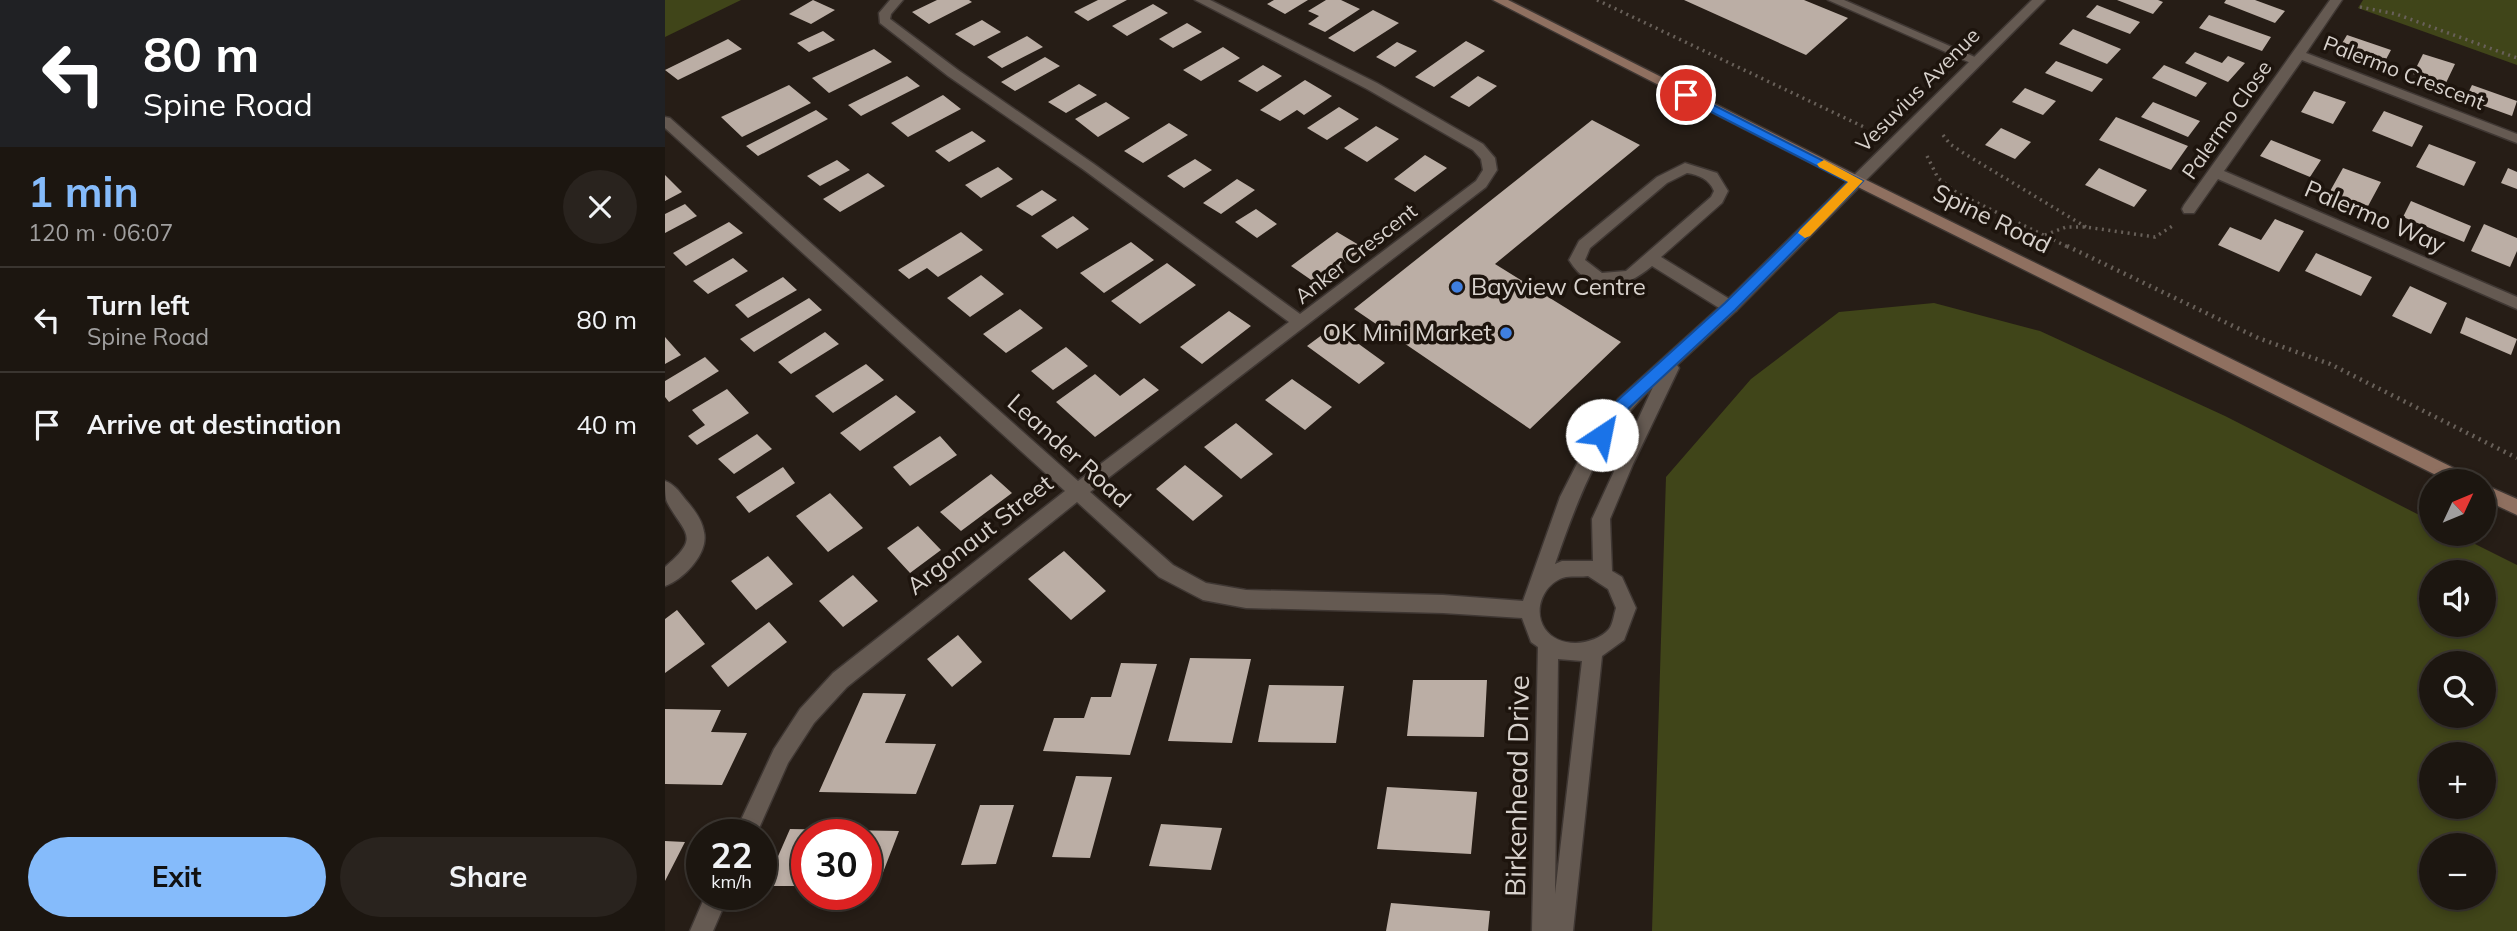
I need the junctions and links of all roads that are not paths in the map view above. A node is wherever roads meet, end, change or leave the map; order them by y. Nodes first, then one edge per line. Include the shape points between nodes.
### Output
1 (897, 0) edge
2 (1201, 0) edge
3 (1499, 0) edge
4 (1834, 0) edge
5 (2039, 0) edge
6 (2336, 1) edge
7 (2299, 55) junction
8 (1977, 61) junction
9 (665, 121) edge
10 (2517, 139) edge
11 (2216, 173) junction
12 (1857, 181) junction
13 (2189, 209) road end
14 (1651, 258) junction
15 (2517, 303) edge
16 (1730, 307) junction
17 (1301, 323) junction
18 (1675, 358) junction
19 (2440, 469) edge
20 (665, 488) edge
21 (1077, 492) junction
22 (2496, 498) edge
23 (2517, 508) edge
24 (1603, 576) junction
25 (665, 578) edge
26 (1538, 584) junction
27 (1529, 610) junction
28 (1548, 642) junction
29 (1593, 652) junction
30 (752, 819) edge
31 (711, 910) edge
32 (701, 931) edge
33 (1543, 931) edge
34 (1562, 931) edge

1 - 17 street, Anker Crescent via 884,13 884,20
2 - 17 street, Anker Crescent via 1372,86 1478,147 1488,158 1490,170 1481,184
3 - 12 main road, Spine Road
4 - 8 street
5 - 8 street, Vesuvius Avenue
6 - 7 street, Palermo Crescent
7 - 10 street, Palermo Crescent
7 - 11 street, Palermo Close
8 - 12 street, Vesuvius Avenue
9 - 21 street, Leander Road
11 - 13 street, Palermo Close
11 - 15 street, Palermo Way
12 - 16 street
12 - 19 main road, Spine Road
14 - 14 street via 1717,200 1721,191 1714,178 1685,168 1673,172 1584,245 1577,260 1593,275 1619,281
14 - 16 street
16 - 18 street
17 - 21 street, Argonaut Street
18 - 24 street via 1601,519
18 - 26 street via 1624,404 1592,451 1569,497
20 - 25 street via 697,529 686,558
21 - 27 street, Leander Road via 1165,570 1203,591 1245,599
21 - 30 street, Argonaut Street via 840,680 807,716 781,756
22 - 23 main road
24 - 26 street via 1591,568 1562,569
24 - 29 street via 1615,583 1626,608 1618,634
26 - 27 street
27 - 28 street via 1538,636
28 - 29 street via 1563,652
28 - 33 street, Birkenhead Drive
29 - 34 street, Birkenhead Drive
31 - 32 street

